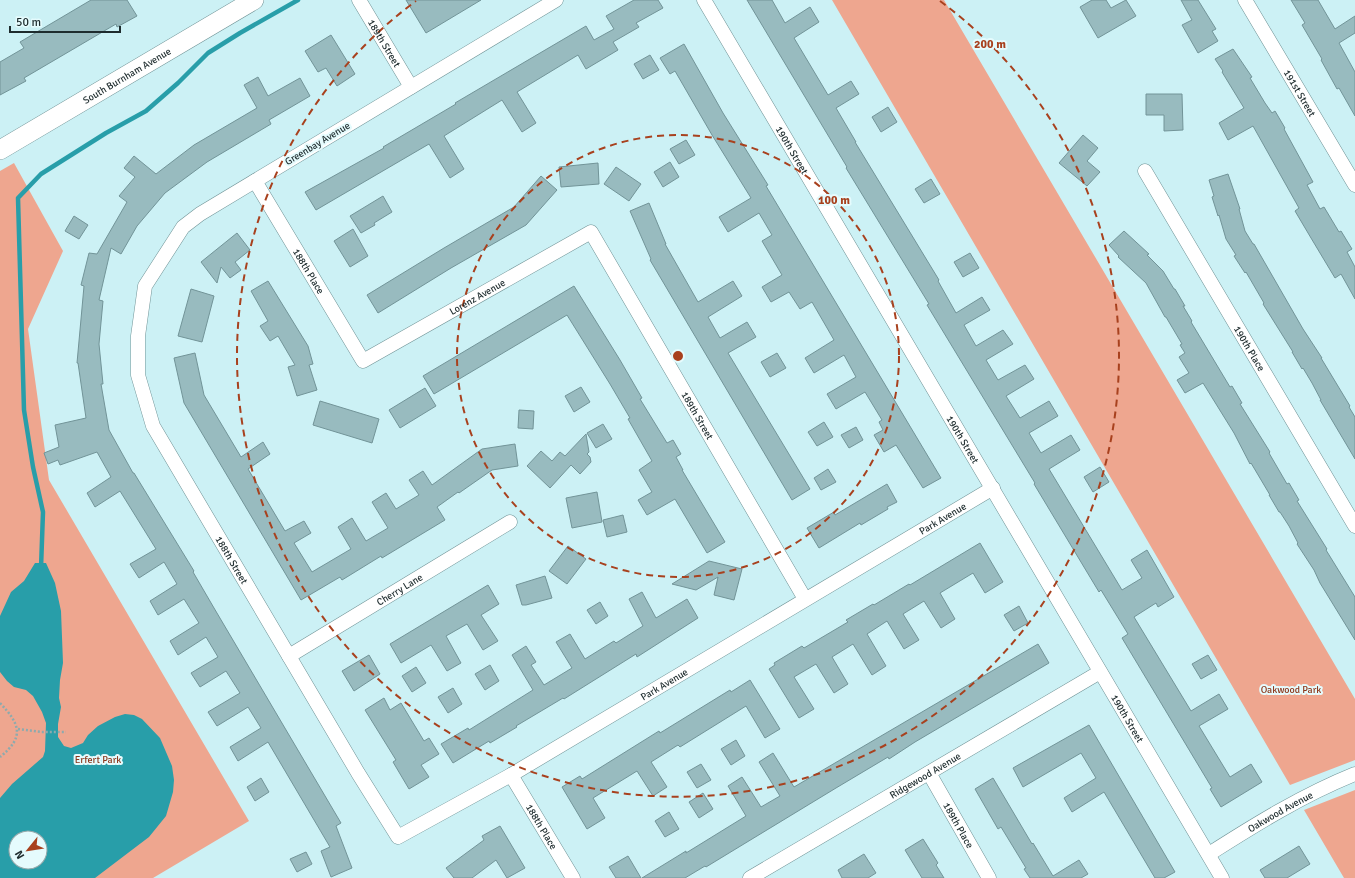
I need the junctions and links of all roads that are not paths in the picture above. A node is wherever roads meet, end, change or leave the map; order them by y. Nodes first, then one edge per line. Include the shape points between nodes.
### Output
1 (254, 0) edge
2 (359, 0) edge
3 (556, 0) edge
4 (704, 0) edge
5 (1245, 0) edge
6 (411, 87) junction
7 (0, 150) edge
8 (1145, 171) dead end
9 (255, 181) junction
10 (1355, 184) edge
11 (591, 232) joint
12 (138, 336) joint
13 (363, 362) joint
14 (992, 488) junction
15 (510, 522) dead end
16 (1355, 526) edge
17 (806, 599) junction
18 (289, 656) junction
19 (1100, 672) junction
20 (358, 773) joint
21 (929, 773) junction
22 (1355, 774) edge
23 (511, 775) junction
24 (1209, 854) junction
25 (752, 877) edge
26 (573, 878) edge
27 (989, 878) edge
28 (1222, 878) edge

1 - 7 main road, South Burnham Avenue
2 - 6 street, 189th Street
3 - 6 street, Greenbay Avenue
4 - 14 street, 190th Street
5 - 10 street, 191st Street
6 - 9 street, Greenbay Avenue
8 - 16 street, 190th Place
9 - 12 street, Greenbay Avenue via 215,204 183,227 145,286
9 - 13 street, 188th Place
11 - 13 street, Lorenz Avenue
11 - 17 street, 189th Street
12 - 18 street, 188th Street via 138,375 153,426
14 - 17 street, Park Avenue
14 - 19 street, 190th Street
15 - 18 street, Cherry Lane
17 - 23 street, Park Avenue
18 - 20 street, 188th Street
19 - 21 street, Ridgewood Avenue
19 - 24 street, 190th Street
20 - 23 street, Park Avenue via 398,837
21 - 25 street, Ridgewood Avenue
21 - 27 street, 189th Place
22 - 24 street, Oakwood Avenue via 1328,784 1278,811
23 - 26 street, 188th Place
24 - 28 street, 190th Street

